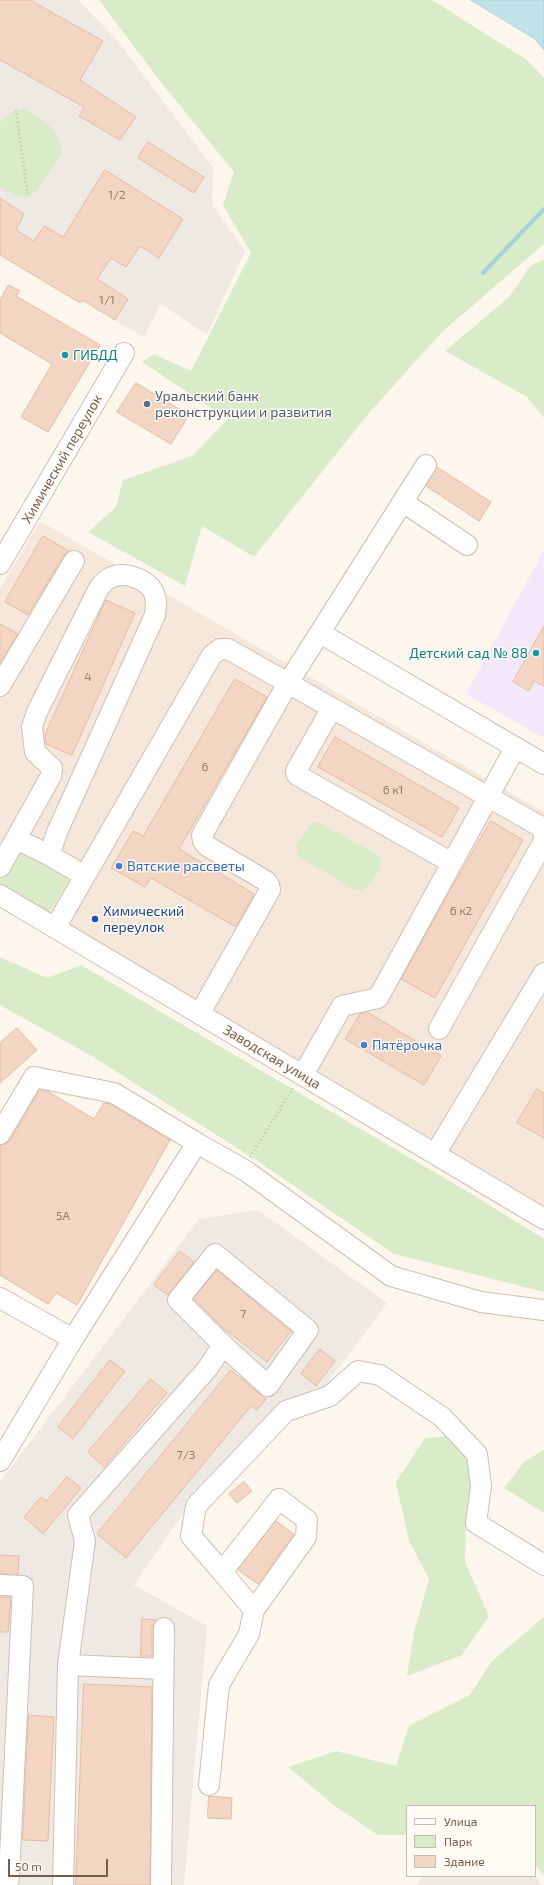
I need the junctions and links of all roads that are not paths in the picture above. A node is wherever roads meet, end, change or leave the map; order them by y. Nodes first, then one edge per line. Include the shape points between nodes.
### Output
1 (124, 353) dead end
2 (426, 465) dead end
3 (402, 502) junction
4 (467, 545) dead end
5 (74, 561) dead end
6 (0, 564) edge
7 (320, 634) junction
8 (288, 684) junction
9 (0, 686) edge
10 (332, 708) junction
11 (515, 748) junction
12 (544, 764) edge
13 (489, 798) junction
14 (16, 838) junction
15 (49, 855) junction
16 (452, 863) junction
17 (0, 867) edge
18 (85, 876) junction
19 (0, 895) edge
20 (55, 928) junction
21 (544, 973) edge
22 (200, 1013) junction
23 (439, 1029) dead end
24 (300, 1079) junction
25 (0, 1134) edge
26 (197, 1143) junction
27 (435, 1154) junction
28 (544, 1219) edge
29 (0, 1298) edge
30 (544, 1310) edge
31 (73, 1339) junction
32 (223, 1345) junction
33 (0, 1461) edge
34 (544, 1565) edge
35 (222, 1572) junction
36 (0, 1585) edge
37 (254, 1610) junction
38 (164, 1628) dead end
39 (68, 1665) junction
40 (163, 1669) junction
41 (209, 1786) dead end
42 (7, 1885) edge
43 (63, 1885) edge
44 (161, 1885) edge

1 - 6 street, Химический переулок
2 - 3 street
3 - 4 street
3 - 7 street
5 - 9 street
7 - 8 street
7 - 11 street
8 - 10 street
8 - 18 street via 228,649 220,648 212,654
8 - 22 street via 202,835 208,846 266,881 270,890
10 - 13 street
10 - 16 street via 296,771 297,775
11 - 12 street
11 - 13 street
13 - 16 street
13 - 23 street via 543,828 544,841
14 - 15 street
14 - 15 street via 51,776 52,768 35,752 32,727 37,712 99,588 107,579 118,575 131,576 149,585 155,597 155,615
14 - 17 street
15 - 18 street
16 - 24 street via 378,998 342,1006
18 - 20 street
19 - 20 street, Заводская улица
20 - 22 street, Заводская улица
21 - 27 street
22 - 24 street, Заводская улица
24 - 27 street, Заводская улица
25 - 26 street via 34,1077 114,1093
26 - 30 street via 242,1169 391,1276 481,1302
26 - 31 street
27 - 28 street, Заводская улица
29 - 31 street
31 - 33 street
32 - 32 street via 178,1300 215,1254 308,1330 268,1386
32 - 39 street via 208,1368 78,1515 85,1541
34 - 35 street via 476,1523 481,1486 477,1454 465,1439 442,1417 380,1375 358,1371 330,1396 286,1411 196,1506 191,1536
35 - 37 street
35 - 37 street via 279,1499 307,1520 306,1537
36 - 42 street via 24,1586 10,1877
37 - 41 street via 249,1634 219,1685
38 - 40 street
39 - 40 street
39 - 43 street
40 - 44 street

